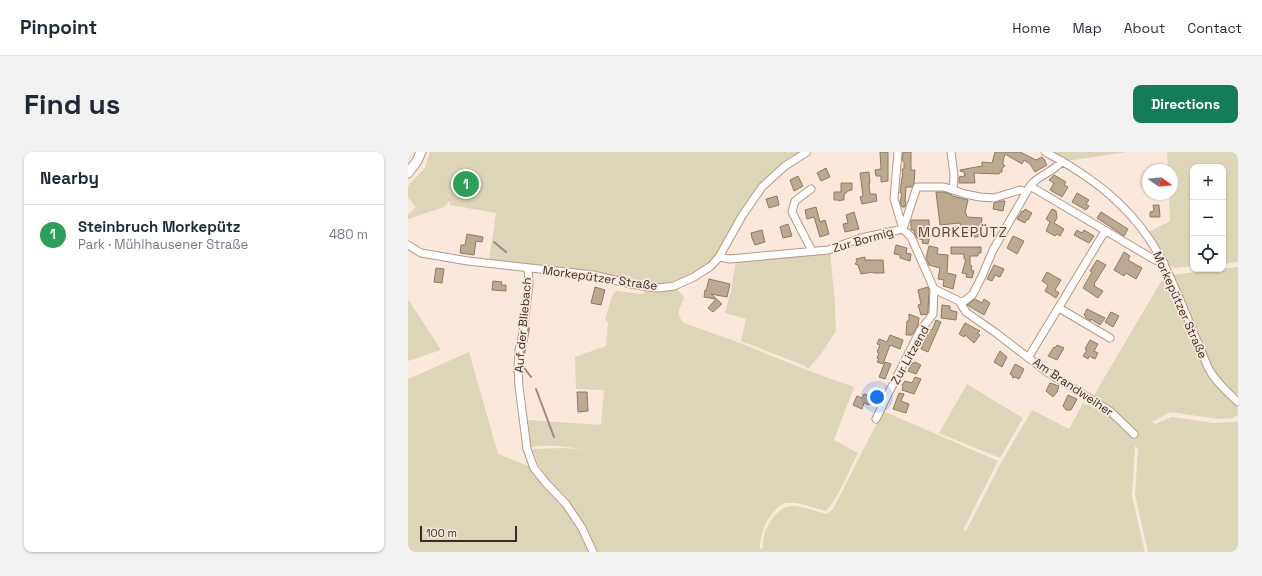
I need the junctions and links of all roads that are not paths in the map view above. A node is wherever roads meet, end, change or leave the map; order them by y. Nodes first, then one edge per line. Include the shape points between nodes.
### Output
1 (422, 152) edge
2 (807, 152) edge
3 (898, 152) edge
4 (951, 152) edge
5 (1045, 152) edge
6 (1062, 161) junction
7 (408, 173) edge
8 (1030, 186) junction
9 (811, 189) dead end
10 (953, 190) junction
11 (1026, 192) junction
12 (903, 229) junction
13 (1105, 231) junction
14 (408, 245) edge
15 (812, 251) junction
16 (719, 257) junction
17 (1164, 263) junction
18 (528, 268) junction
19 (934, 289) junction
20 (959, 301) junction
21 (1059, 308) junction
22 (1110, 338) dead end
23 (1028, 358) junction
24 (1238, 402) edge
25 (876, 419) dead end
26 (1134, 434) dead end
27 (593, 552) edge

1 - 7 main road
2 - 16 street, Morkepützer Straße via 785,166 762,187
3 - 12 street via 894,199
4 - 10 street
5 - 6 street, Morkepützer Straße
6 - 8 street via 1034,180
6 - 17 street, Morkepützer Straße via 1097,184 1124,208 1144,232
8 - 11 street
8 - 13 street
9 - 15 street via 795,202 792,212
10 - 11 street, Zur Bormig via 994,198 1020,190
10 - 12 street, Zur Bormig via 944,187 917,187
11 - 20 street via 993,250 973,294 963,302
12 - 15 street, Zur Bormig via 861,238 828,250
12 - 19 street via 911,237
13 - 17 street
13 - 21 street, Am Brandweiher
14 - 18 street, Morkepützer Straße via 421,253
15 - 16 street, Zur Bormig via 730,259
16 - 18 street, Morkepützer Straße via 694,277 674,286 658,288 593,275
17 - 24 street, Morkepützer Straße via 1210,371
18 - 27 street, Auf der Bliebach via 528,290 518,367 527,449 534,468 566,504 582,528
19 - 20 street
19 - 25 street, Zur Litzend via 933,314 920,331
20 - 23 street, Am Brandweiher via 966,312
21 - 22 street
21 - 23 street, Am Brandweiher
23 - 26 street, Am Brandweiher via 1110,411

